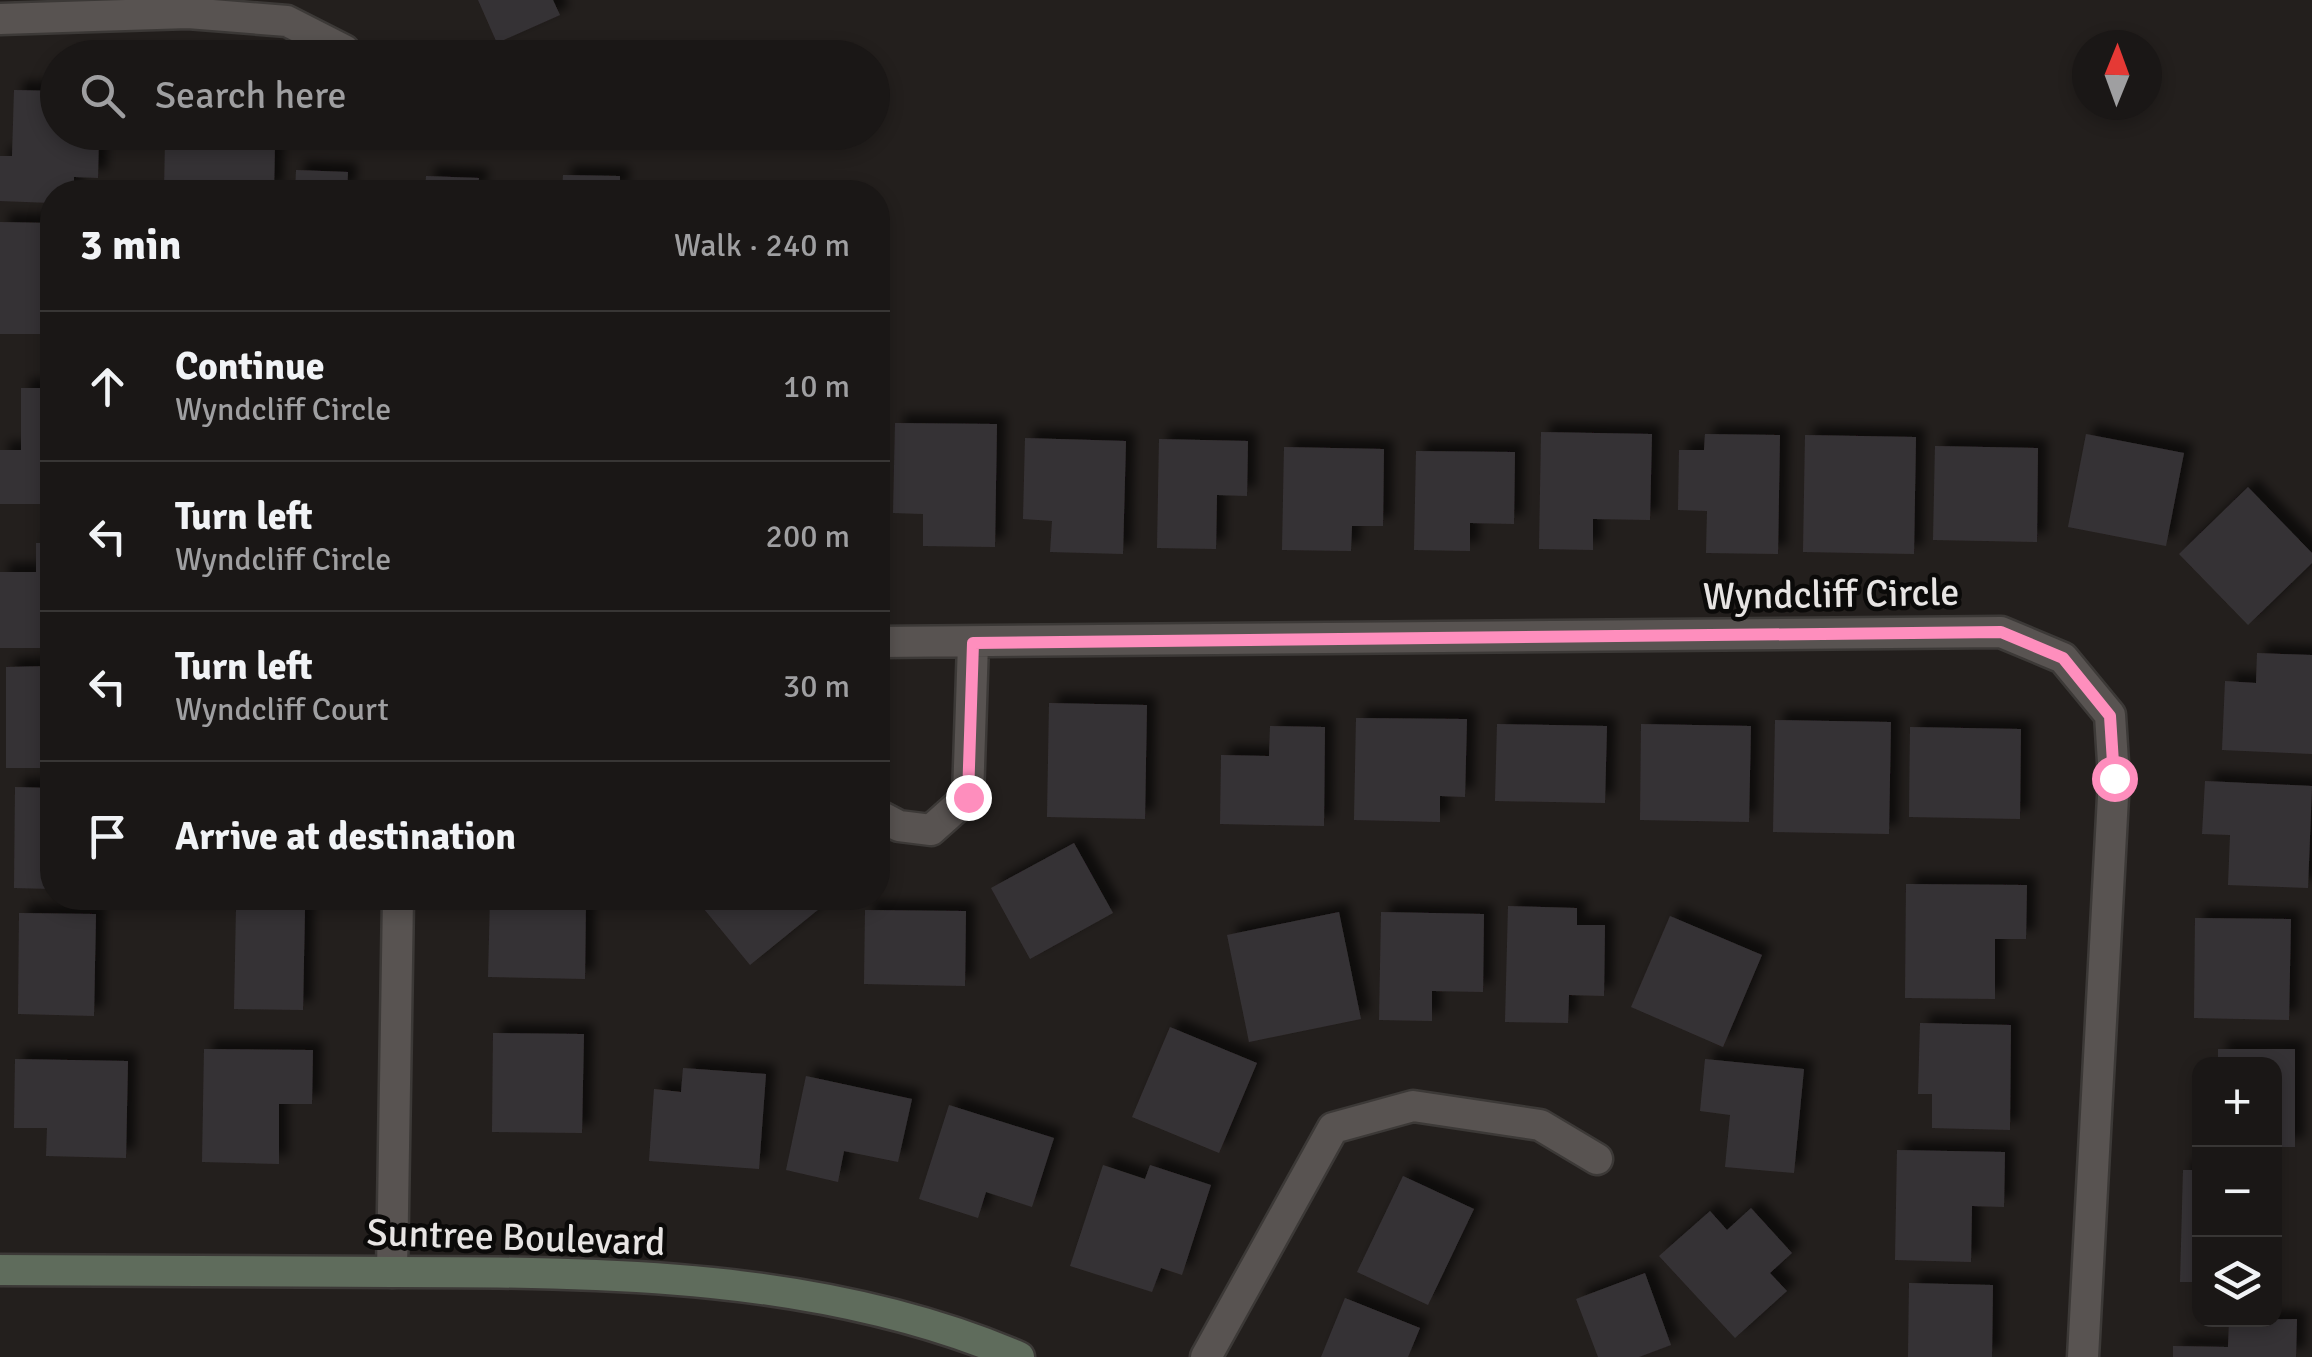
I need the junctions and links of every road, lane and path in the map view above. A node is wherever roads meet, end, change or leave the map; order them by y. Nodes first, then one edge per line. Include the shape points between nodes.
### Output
1 (0, 18) edge
2 (324, 40) edge
3 (890, 642) edge
4 (973, 643) junction
5 (890, 822) edge
6 (398, 910) edge
7 (1597, 1159) dead end
8 (0, 1270) edge
9 (392, 1272) junction
10 (1019, 1357) edge
11 (1206, 1357) edge
12 (2083, 1357) edge

1 - 2 street via 188,14 287,22
3 - 4 street, Wyndcliff Circle
4 - 5 street via 968,797 931,830
4 - 12 street, Wyndcliff Circle via 2001,632 2063,658 2110,716 2114,778
6 - 9 street
7 - 11 street via 1540,1124 1413,1106 1333,1128
8 - 9 street, Suntree Boulevard
9 - 10 street, Suntree Boulevard via 587,1272 813,1295 948,1326

